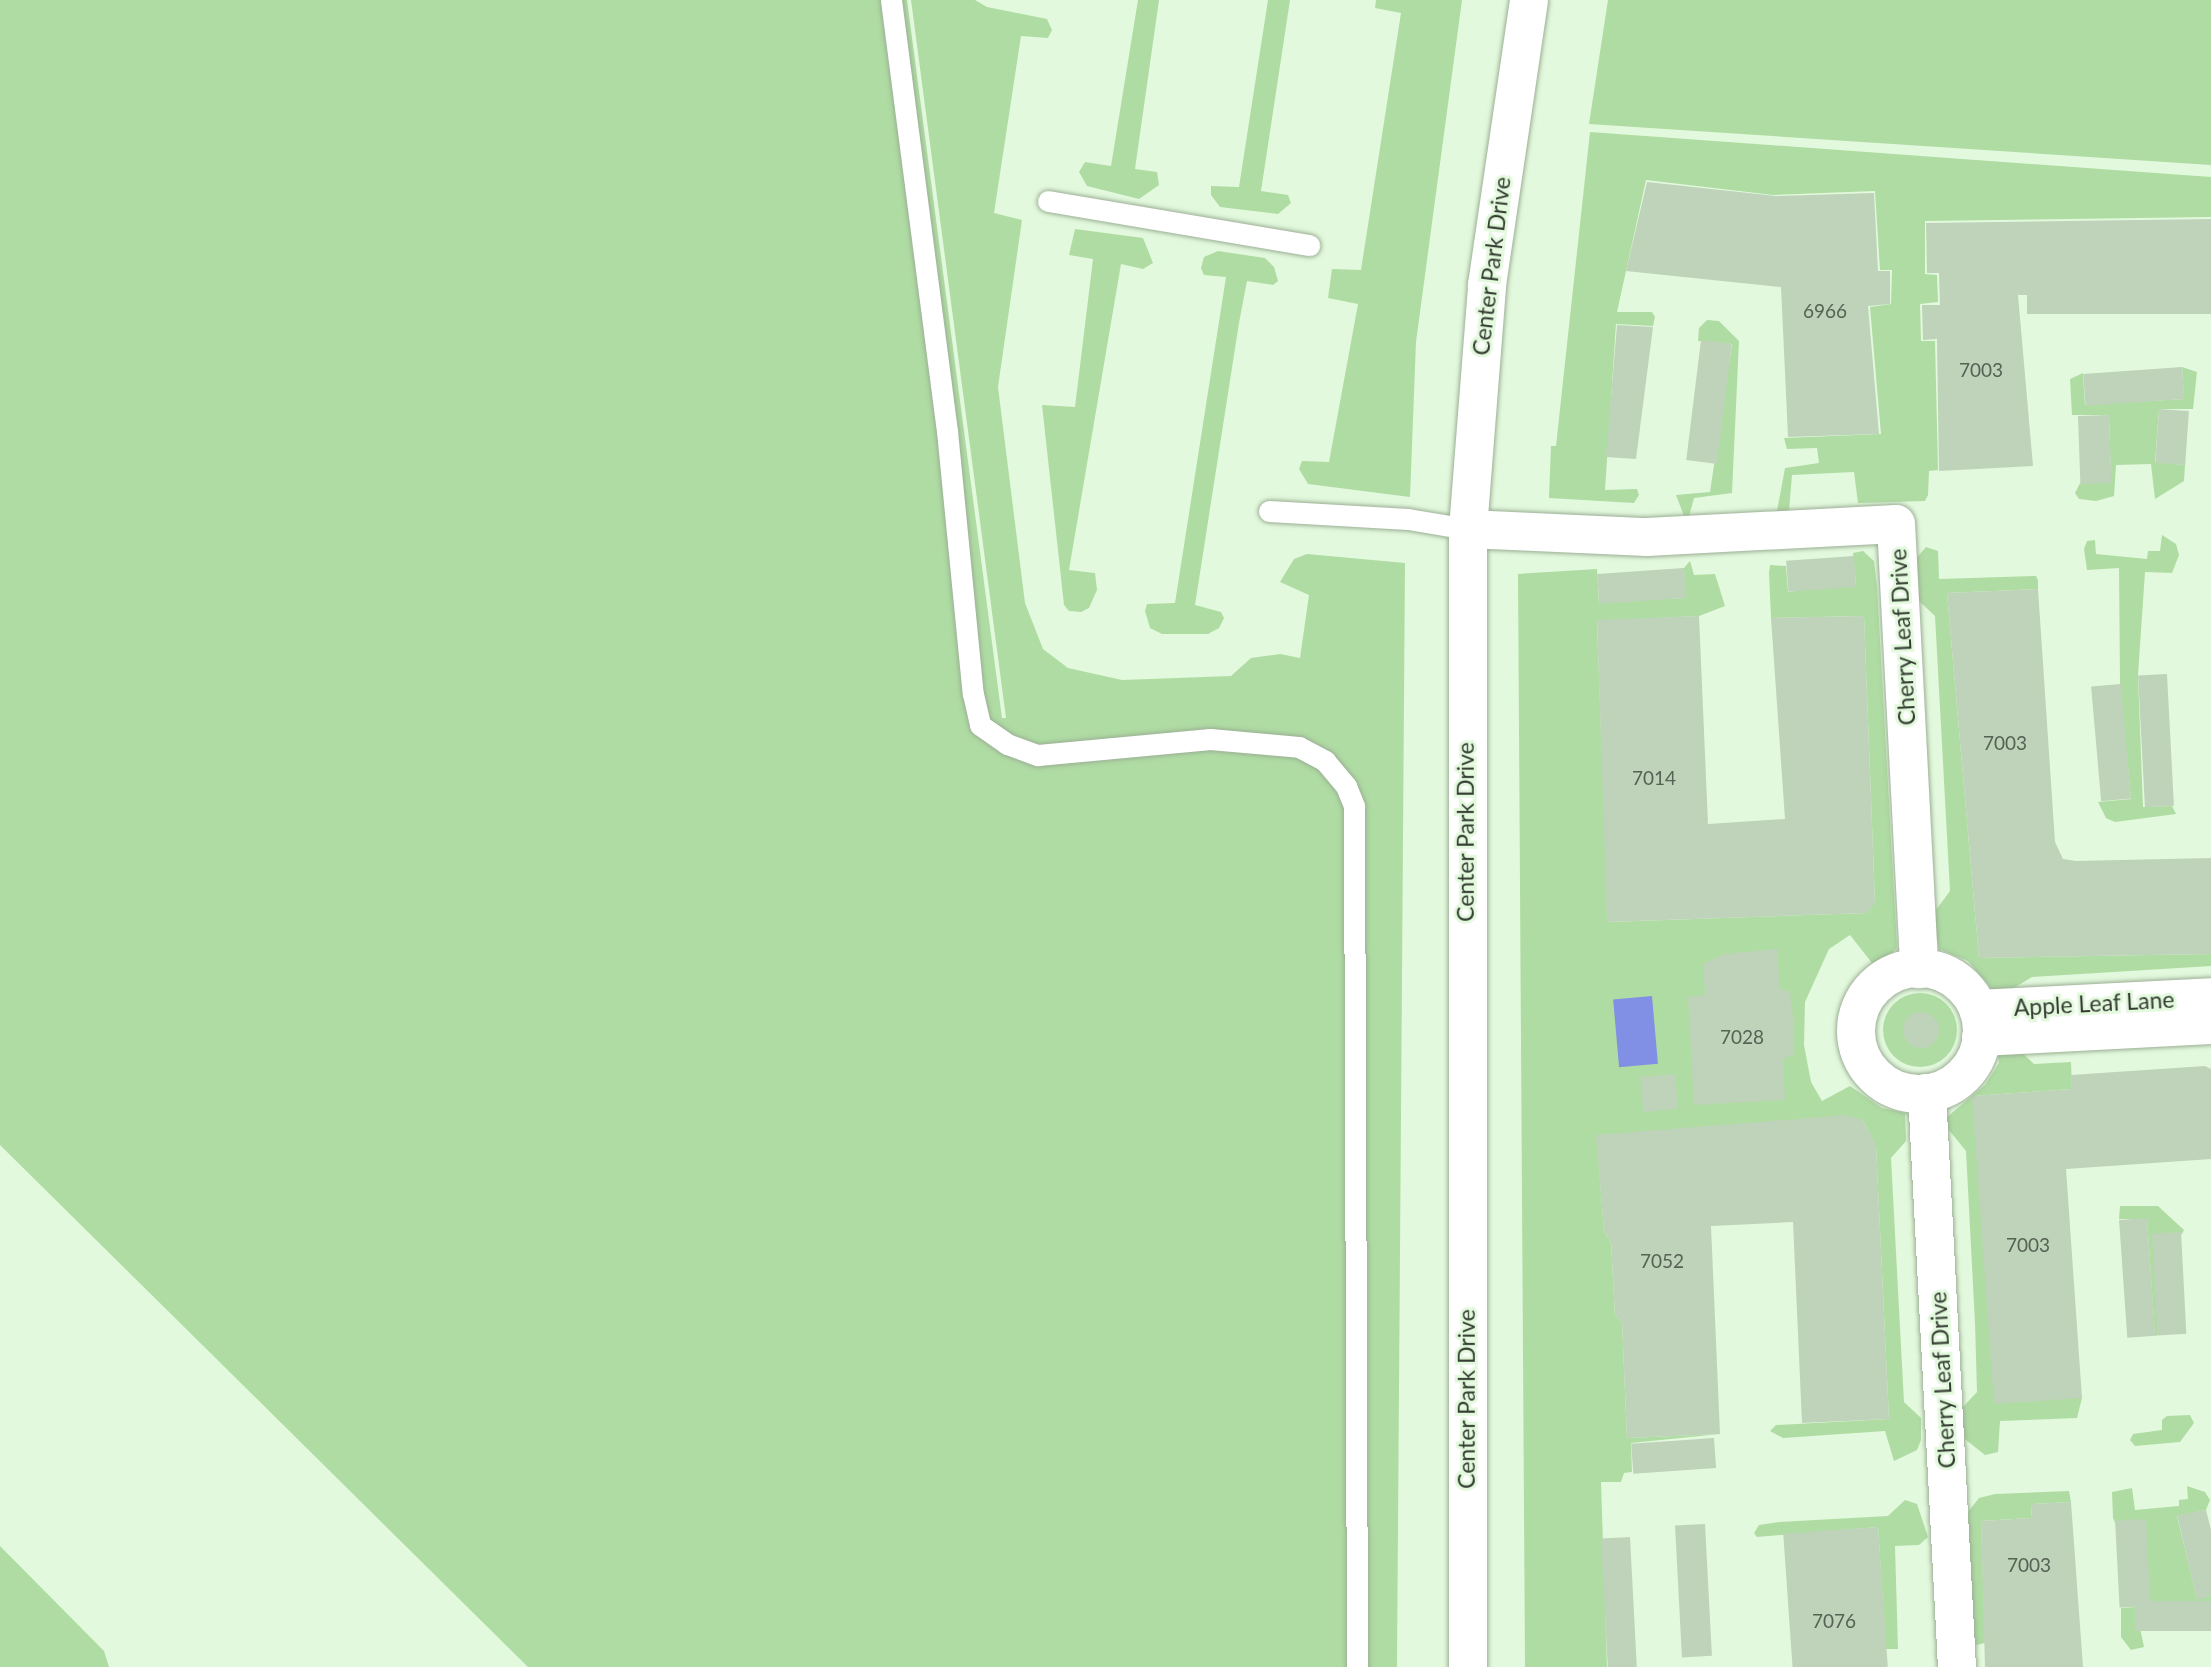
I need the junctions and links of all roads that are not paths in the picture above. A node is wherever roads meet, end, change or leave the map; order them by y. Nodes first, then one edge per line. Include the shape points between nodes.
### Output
1 (891, 0) edge
2 (1529, 0) edge
3 (1048, 201) dead end
4 (1309, 244) dead end
5 (1269, 512) dead end
6 (1468, 529) junction
7 (1919, 969) junction
8 (2211, 997) edge
9 (1979, 1023) junction
10 (2211, 1026) edge
11 (1927, 1093) junction
12 (1357, 1667) edge
13 (1468, 1667) edge
14 (1957, 1667) edge

1 - 12 lane via 947,431 973,694 981,725 1007,744 1038,755 1210,739 1299,747 1325,761 1346,786 1354,806
2 - 6 street, Center Park Drive via 1487,285
3 - 4 lane
5 - 6 lane via 1408,520
6 - 7 street, Cherry Leaf Drive via 1647,537 1896,523
6 - 13 street, Center Park Drive
7 - 9 street via 1933,970 1959,983
7 - 11 street via 1899,972 1874,987 1858,1015 1856,1035 1860,1055 1878,1080 1902,1091
8 - 9 street, Apple Leaf Lane
9 - 10 street, Apple Leaf Lane
9 - 11 street via 1978,1054 1960,1079
11 - 14 street, Cherry Leaf Drive

